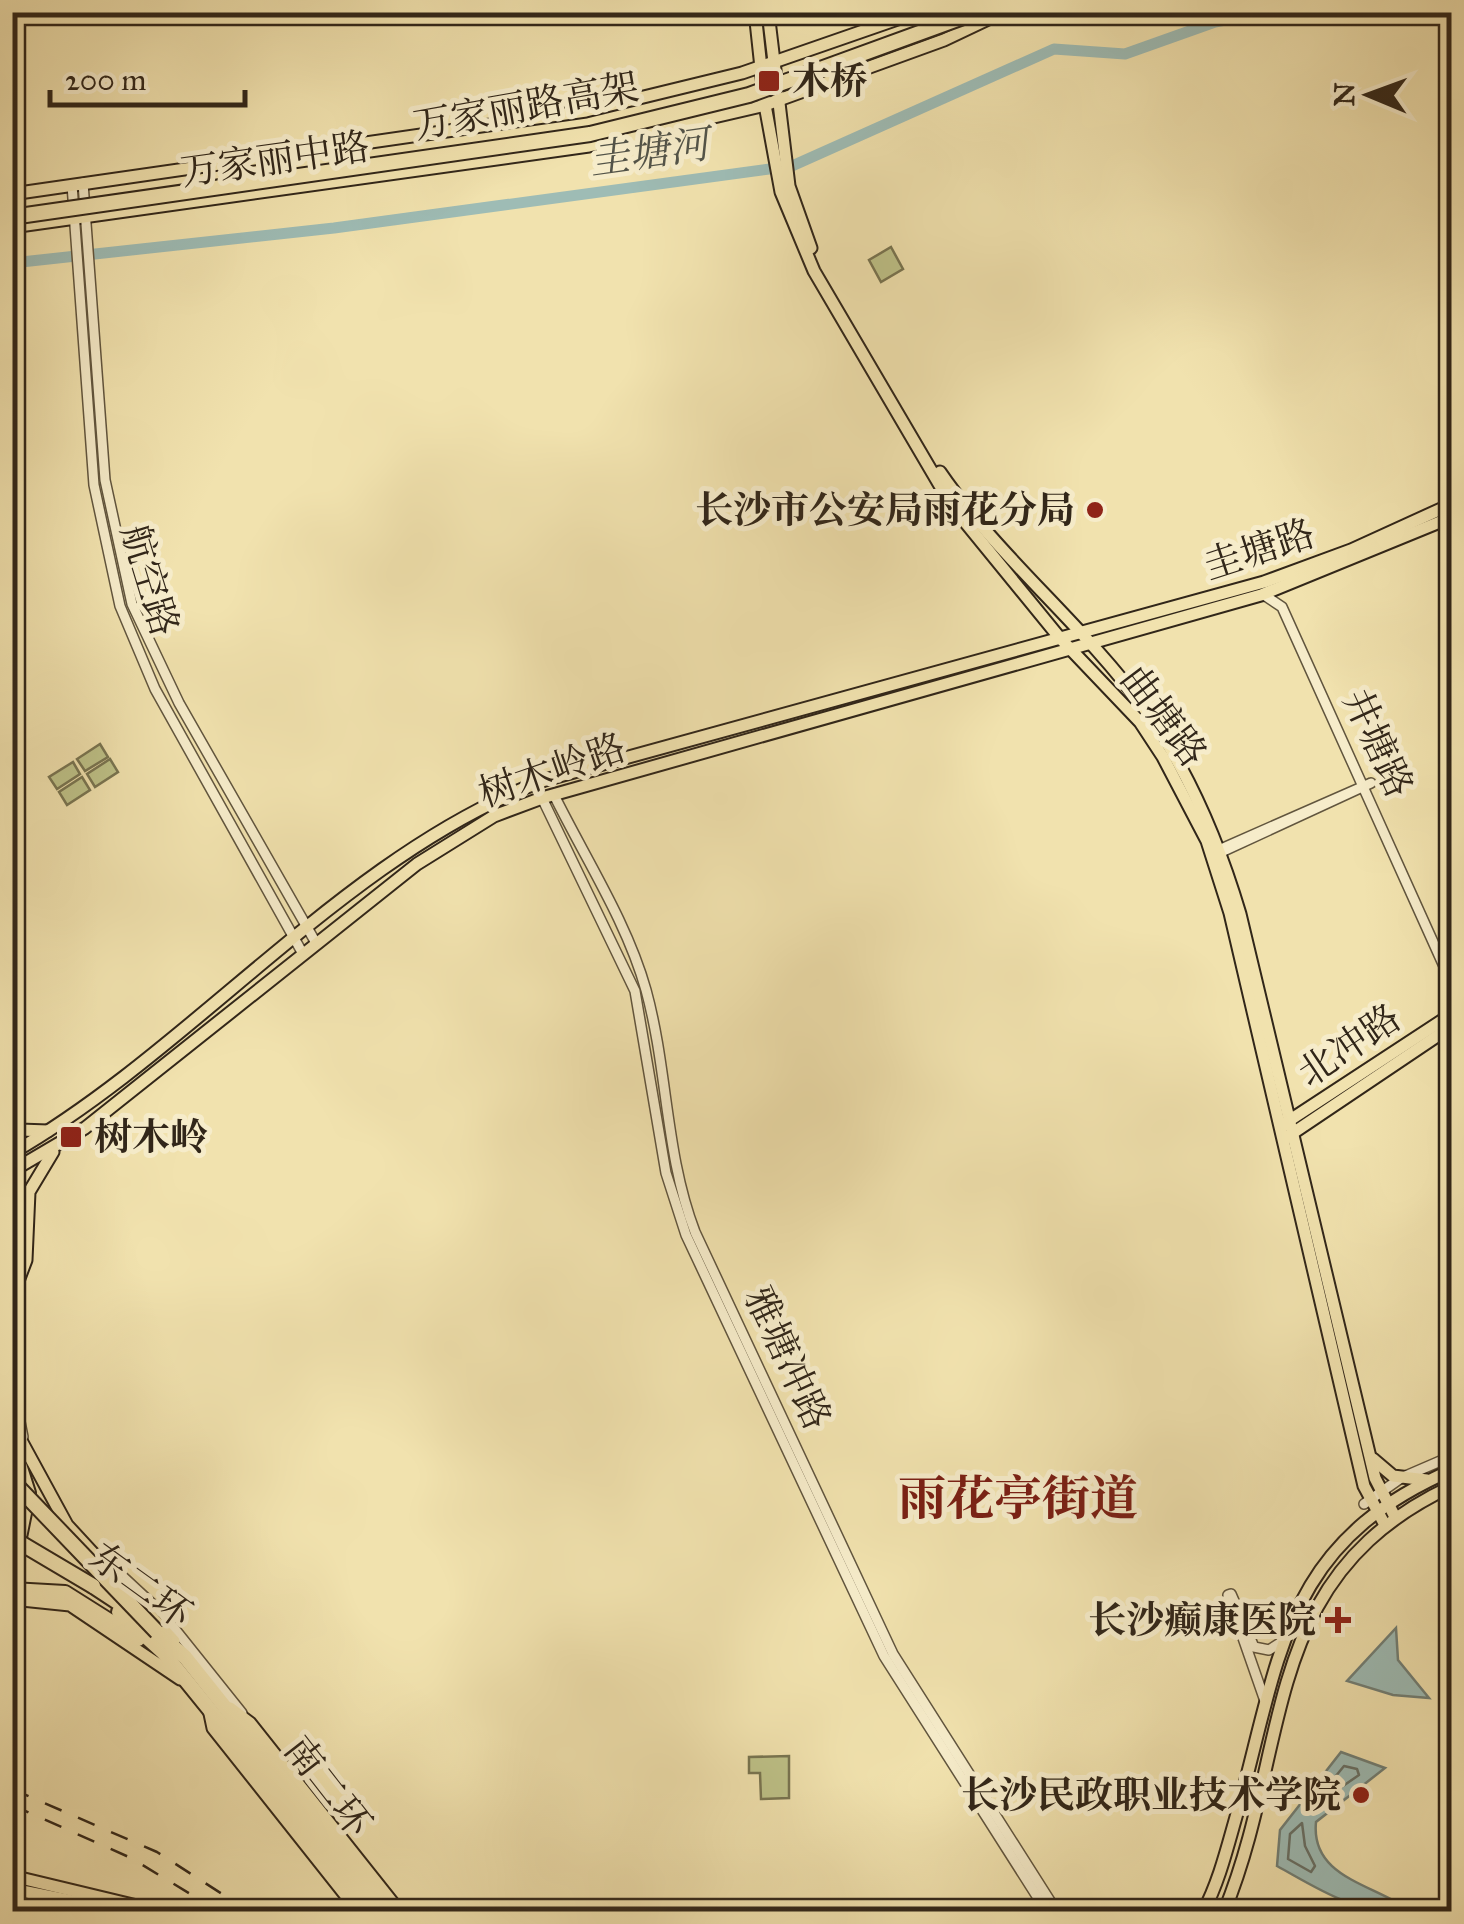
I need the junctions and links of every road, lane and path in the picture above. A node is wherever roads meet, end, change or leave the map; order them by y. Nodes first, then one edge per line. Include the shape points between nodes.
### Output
1 (755, 12) edge
2 (768, 12) edge
3 (918, 12) edge
4 (955, 12) edge
5 (977, 12) edge
6 (1003, 12) edge
7 (774, 61) junction
8 (760, 66) junction
9 (779, 100) junction
10 (764, 106) junction
11 (778, 144) junction
12 (77, 184) junction
13 (784, 185) junction
14 (12, 194) edge
15 (12, 208) edge
16 (12, 217) edge
17 (80, 217) junction
18 (12, 227) edge
19 (84, 280) junction
20 (105, 480) junction
21 (94, 485) junction
22 (1452, 504) edge
23 (1449, 520) edge
24 (1296, 583) junction
25 (1261, 595) junction
26 (132, 604) junction
27 (120, 606) junction
28 (1078, 631) junction
29 (1058, 636) junction
30 (1087, 643) junction
31 (1069, 647) junction
32 (1366, 786) junction
33 (548, 796) junction
34 (1216, 853) junction
35 (308, 930) junction
36 (295, 940) junction
37 (316, 944) junction
38 (303, 954) junction
39 (1452, 975) edge
40 (1452, 984) edge
41 (1452, 1014) edge
42 (1452, 1026) edge
43 (12, 1125) edge
44 (52, 1130) junction
45 (1287, 1130) junction
46 (54, 1150) junction
47 (12, 1153) edge
48 (12, 1170) edge
49 (12, 1246) edge
50 (15, 1290) edge
51 (12, 1360) edge
52 (12, 1382) edge
53 (12, 1424) edge
54 (12, 1442) edge
55 (1368, 1451) junction
56 (1452, 1456) edge
57 (1452, 1470) edge
58 (1400, 1478) junction
59 (1431, 1480) junction
60 (12, 1481) edge
61 (1452, 1486) edge
62 (1376, 1502) junction
63 (1390, 1521) junction
64 (12, 1538) edge
65 (12, 1546) edge
66 (12, 1572) edge
67 (12, 1590) edge
68 (12, 1599) edge
69 (157, 1632) junction
70 (1283, 1641) junction
71 (181, 1663) junction
72 (196, 1694) junction
73 (214, 1704) junction
74 (1265, 1709) junction
75 (250, 1723) junction
76 (12, 1876) edge
77 (12, 1889) edge
78 (127, 1912) edge
79 (162, 1912) edge
80 (359, 1912) edge
81 (374, 1912) edge
82 (388, 1912) edge
83 (400, 1912) edge
84 (1046, 1912) edge
85 (1057, 1912) edge
86 (1203, 1912) edge
87 (1224, 1912) edge

1 - 8 main road, 曲塘路
2 - 7 main road, 曲塘路
3 - 7 main road, 万家丽中路
4 - 15 highway, 万家丽路高架 via 746,86 589,125
5 - 16 highway, 万家丽路高架, bridge via 749,95 590,134
6 - 9 main road, 万家丽中路
7 - 8 main road, 万家丽中路
7 - 9 main road, 曲塘路
8 - 10 main road, 曲塘路
8 - 12 main road, 万家丽中路 via 586,111
9 - 10 main road, 万家丽中路
9 - 11 main road, 曲塘路
10 - 11 main road, 曲塘路
10 - 17 main road, 万家丽中路 via 589,146
11 - 13 main road, 曲塘路
12 - 14 main road, 万家丽中路
12 - 17 street, 航空路
13 - 28 main road, 曲塘路 via 819,270 924,447 956,494
13 - 29 main road, 曲塘路 via 814,271 952,506
17 - 18 main road, 万家丽中路
17 - 19 street, 航空路
19 - 20 street, 航空路
19 - 21 street, 航空路
20 - 21 street
20 - 26 street, 航空路
21 - 27 street, 航空路
22 - 28 main road, 圭塘路 via 1264,582
23 - 24 main road, 圭塘路
24 - 25 main road, 圭塘路
24 - 32 street, 井塘路 via 1286,606
25 - 30 main road, 圭塘路
25 - 32 street, 井塘路 via 1282,607
26 - 27 street
26 - 35 street, 航空路 via 179,702
27 - 36 street, 航空路 via 156,689
28 - 29 main road, 树木岭路
28 - 30 main road, 曲塘路
29 - 31 main road, 曲塘路
29 - 35 main road, 树木岭路 via 530,785 424,842
30 - 31 main road, 树木岭路
30 - 34 main road, 曲塘路 via 1179,762
31 - 33 main road, 树木岭路
31 - 34 main road, 曲塘路 via 1146,731
32 - 34 street
32 - 39 street, 井塘路
32 - 40 street, 井塘路
33 - 37 main road, 树木岭路 via 494,816 416,864
33 - 84 street, 雅塘冲路 via 631,980 666,1173 686,1235 884,1656
33 - 85 street, 雅塘冲路 via 628,943 647,993 676,1172 695,1232 894,1654
34 - 45 main road, 曲塘路
35 - 36 main road, 树木岭路
35 - 37 street, 航空路
36 - 38 street, 航空路
36 - 44 main road, 树木岭路
37 - 38 main road, 树木岭路
38 - 46 main road, 树木岭路
41 - 45 main road, 北冲路
42 - 45 main road, 北冲路
43 - 44 main road
44 - 47 main road, 树木岭路
45 - 55 main road, 曲塘路
45 - 62 main road, 曲塘路 via 1364,1486
46 - 48 main road, 树木岭路
46 - 50 main road via 29,1192 26,1260
49 - 50 main road
50 - 51 main road
52 - 75 street via 22,1436 72,1525 162,1613
53 - 71 main road, bridge via 79,1541 153,1614
54 - 66 highway via 28,1494
55 - 58 main road via 1379,1468
55 - 62 main road, 曲塘路
56 - 58 street
57 - 59 main road
58 - 59 main road
58 - 62 street
59 - 62 main road
60 - 69 highway, bridge
61 - 63 main road
62 - 63 main road, 曲塘路
62 - 70 main road via 1316,1573
63 - 87 main road via 1328,1584 1298,1643
64 - 69 highway, 东二环, bridge
65 - 71 highway, 东二环, bridge via 128,1618
67 - 71 highway via 71,1596
68 - 72 main road via 70,1605
69 - 71 highway, 东二环
70 - 74 main road
70 - 74 street via 1270,1650 1254,1647 1228,1595
71 - 72 highway, 东二环
71 - 73 highway, 东二环
72 - 73 highway, 东二环
73 - 75 main road
73 - 80 main road via 213,1728
73 - 81 highway, 南二环
73 - 82 highway, 南二环
74 - 86 main road
75 - 83 main road
76 - 79 main road
77 - 78 main road

